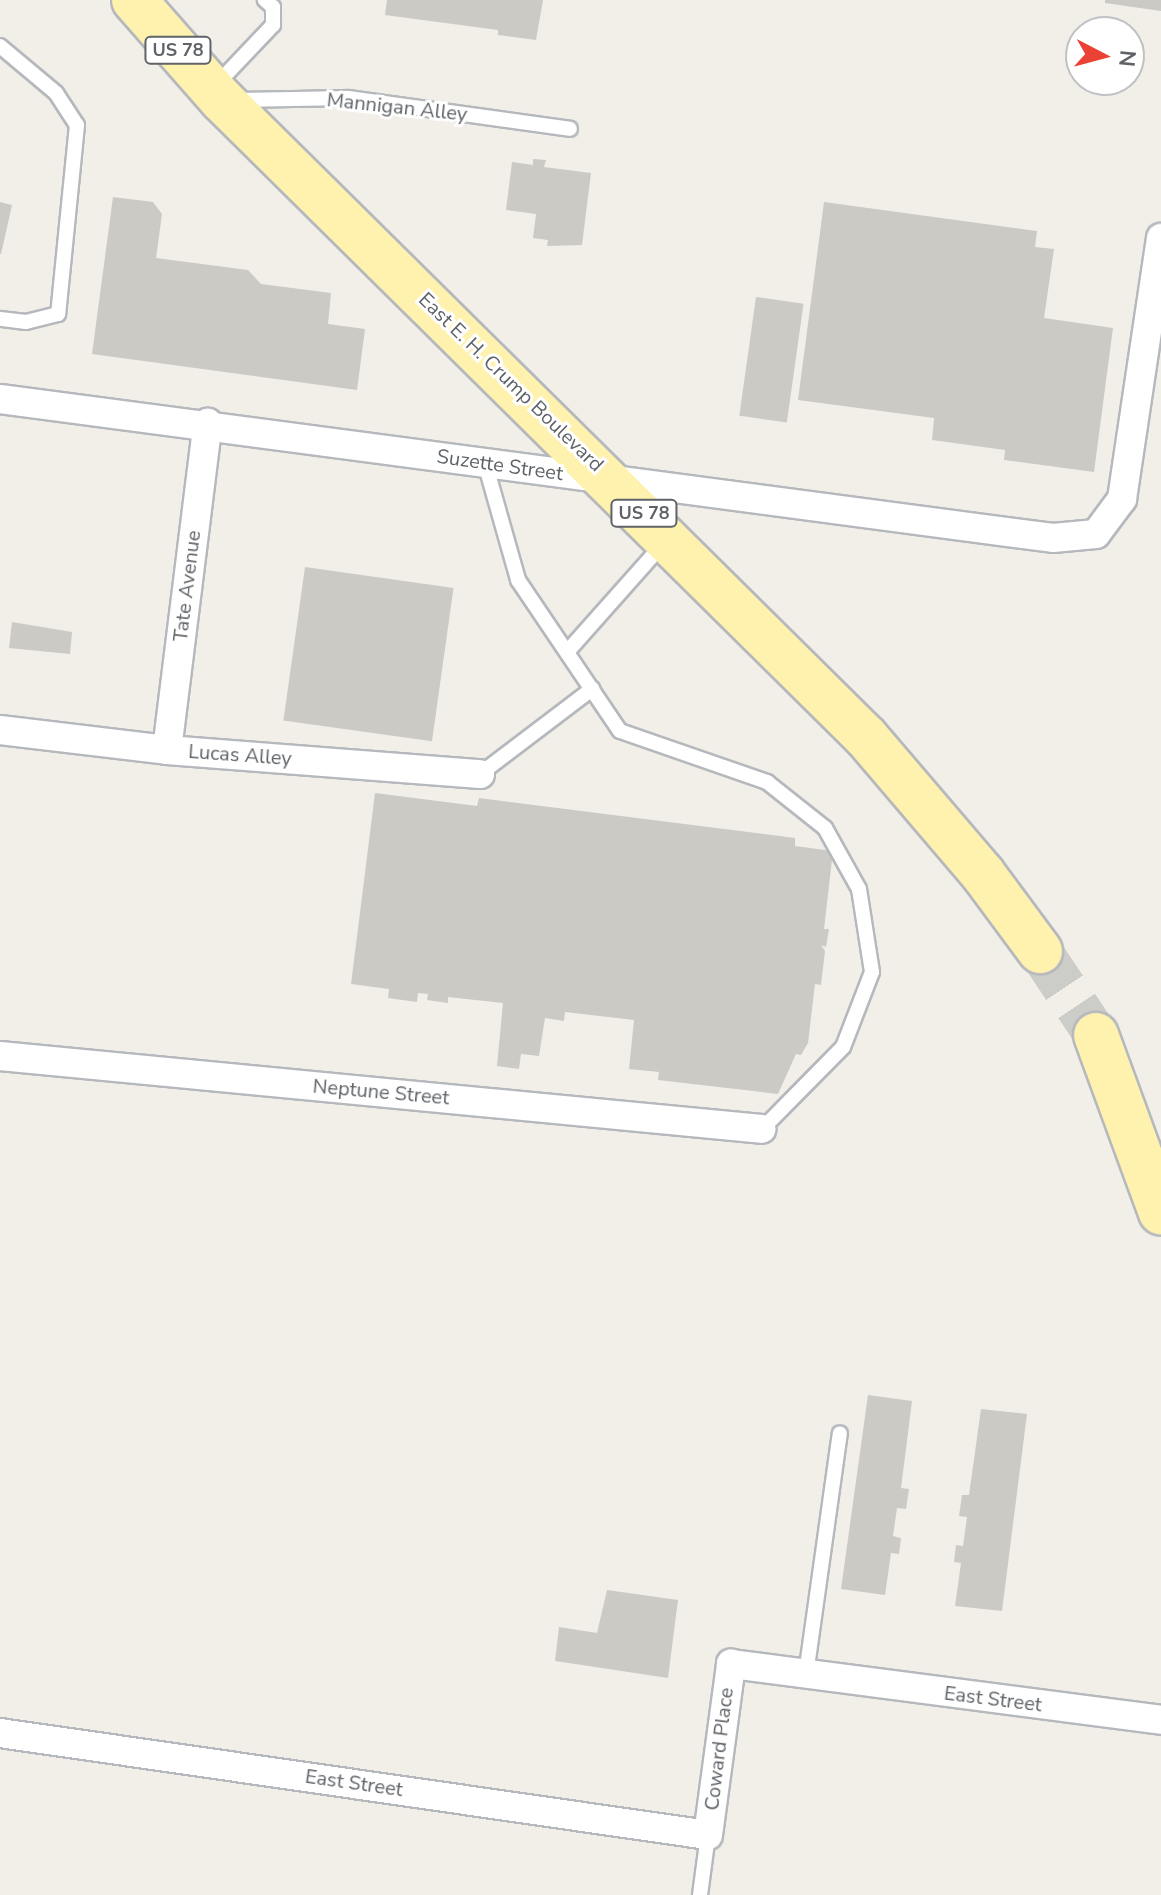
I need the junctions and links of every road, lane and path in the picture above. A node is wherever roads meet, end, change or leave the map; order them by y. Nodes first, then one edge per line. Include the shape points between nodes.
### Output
1 (134, 0) edge
2 (265, 0) edge
3 (0, 46) edge
4 (217, 94) junction
5 (570, 129) dead end
6 (1161, 238) edge
7 (0, 319) edge
8 (0, 399) edge
9 (208, 423) junction
10 (485, 463) junction
11 (612, 480) junction
12 (669, 538) junction
13 (567, 652) junction
14 (592, 689) junction
15 (0, 730) edge
16 (167, 750) junction
17 (480, 774) joint
18 (1040, 951) tunnel mouth
19 (1096, 1035) tunnel mouth
20 (0, 1056) edge
21 (762, 1129) joint
22 (1161, 1213) edge
23 (840, 1433) dead end
24 (731, 1664) joint
25 (806, 1674) junction
26 (1161, 1720) edge
27 (0, 1733) edge
28 (708, 1835) junction
29 (700, 1895) edge

1 - 4 main road, East E. H. Crump Boulevard / US 78
2 - 4 lane via 273,7 273,25
3 - 7 lane via 56,93 77,125 58,314 26,322
4 - 5 lane, Mannigan Alley via 348,98
4 - 11 main road, East E. H. Crump Boulevard / US 78
6 - 11 street, Suzette Street via 1122,499 1096,534 1053,538
8 - 9 street, Suzette Street
9 - 10 street, Suzette Street
9 - 16 street, Tate Avenue
10 - 11 street, Suzette Street
10 - 13 lane via 518,580
11 - 12 main road, East E. H. Crump Boulevard / US 78
12 - 13 lane
12 - 18 main road, East E. H. Crump Boulevard / US 78 via 866,737 983,874
13 - 14 lane
14 - 17 lane
14 - 21 lane via 620,731 767,782 825,828 859,889 872,972 843,1047
15 - 16 street, Lucas Alley
16 - 17 street, Lucas Alley
19 - 22 main road
20 - 21 street, Neptune Street
23 - 25 lane
24 - 25 street, East Street
24 - 28 street, Coward Place
25 - 26 street, East Street
27 - 28 street, East Street
28 - 29 lane

